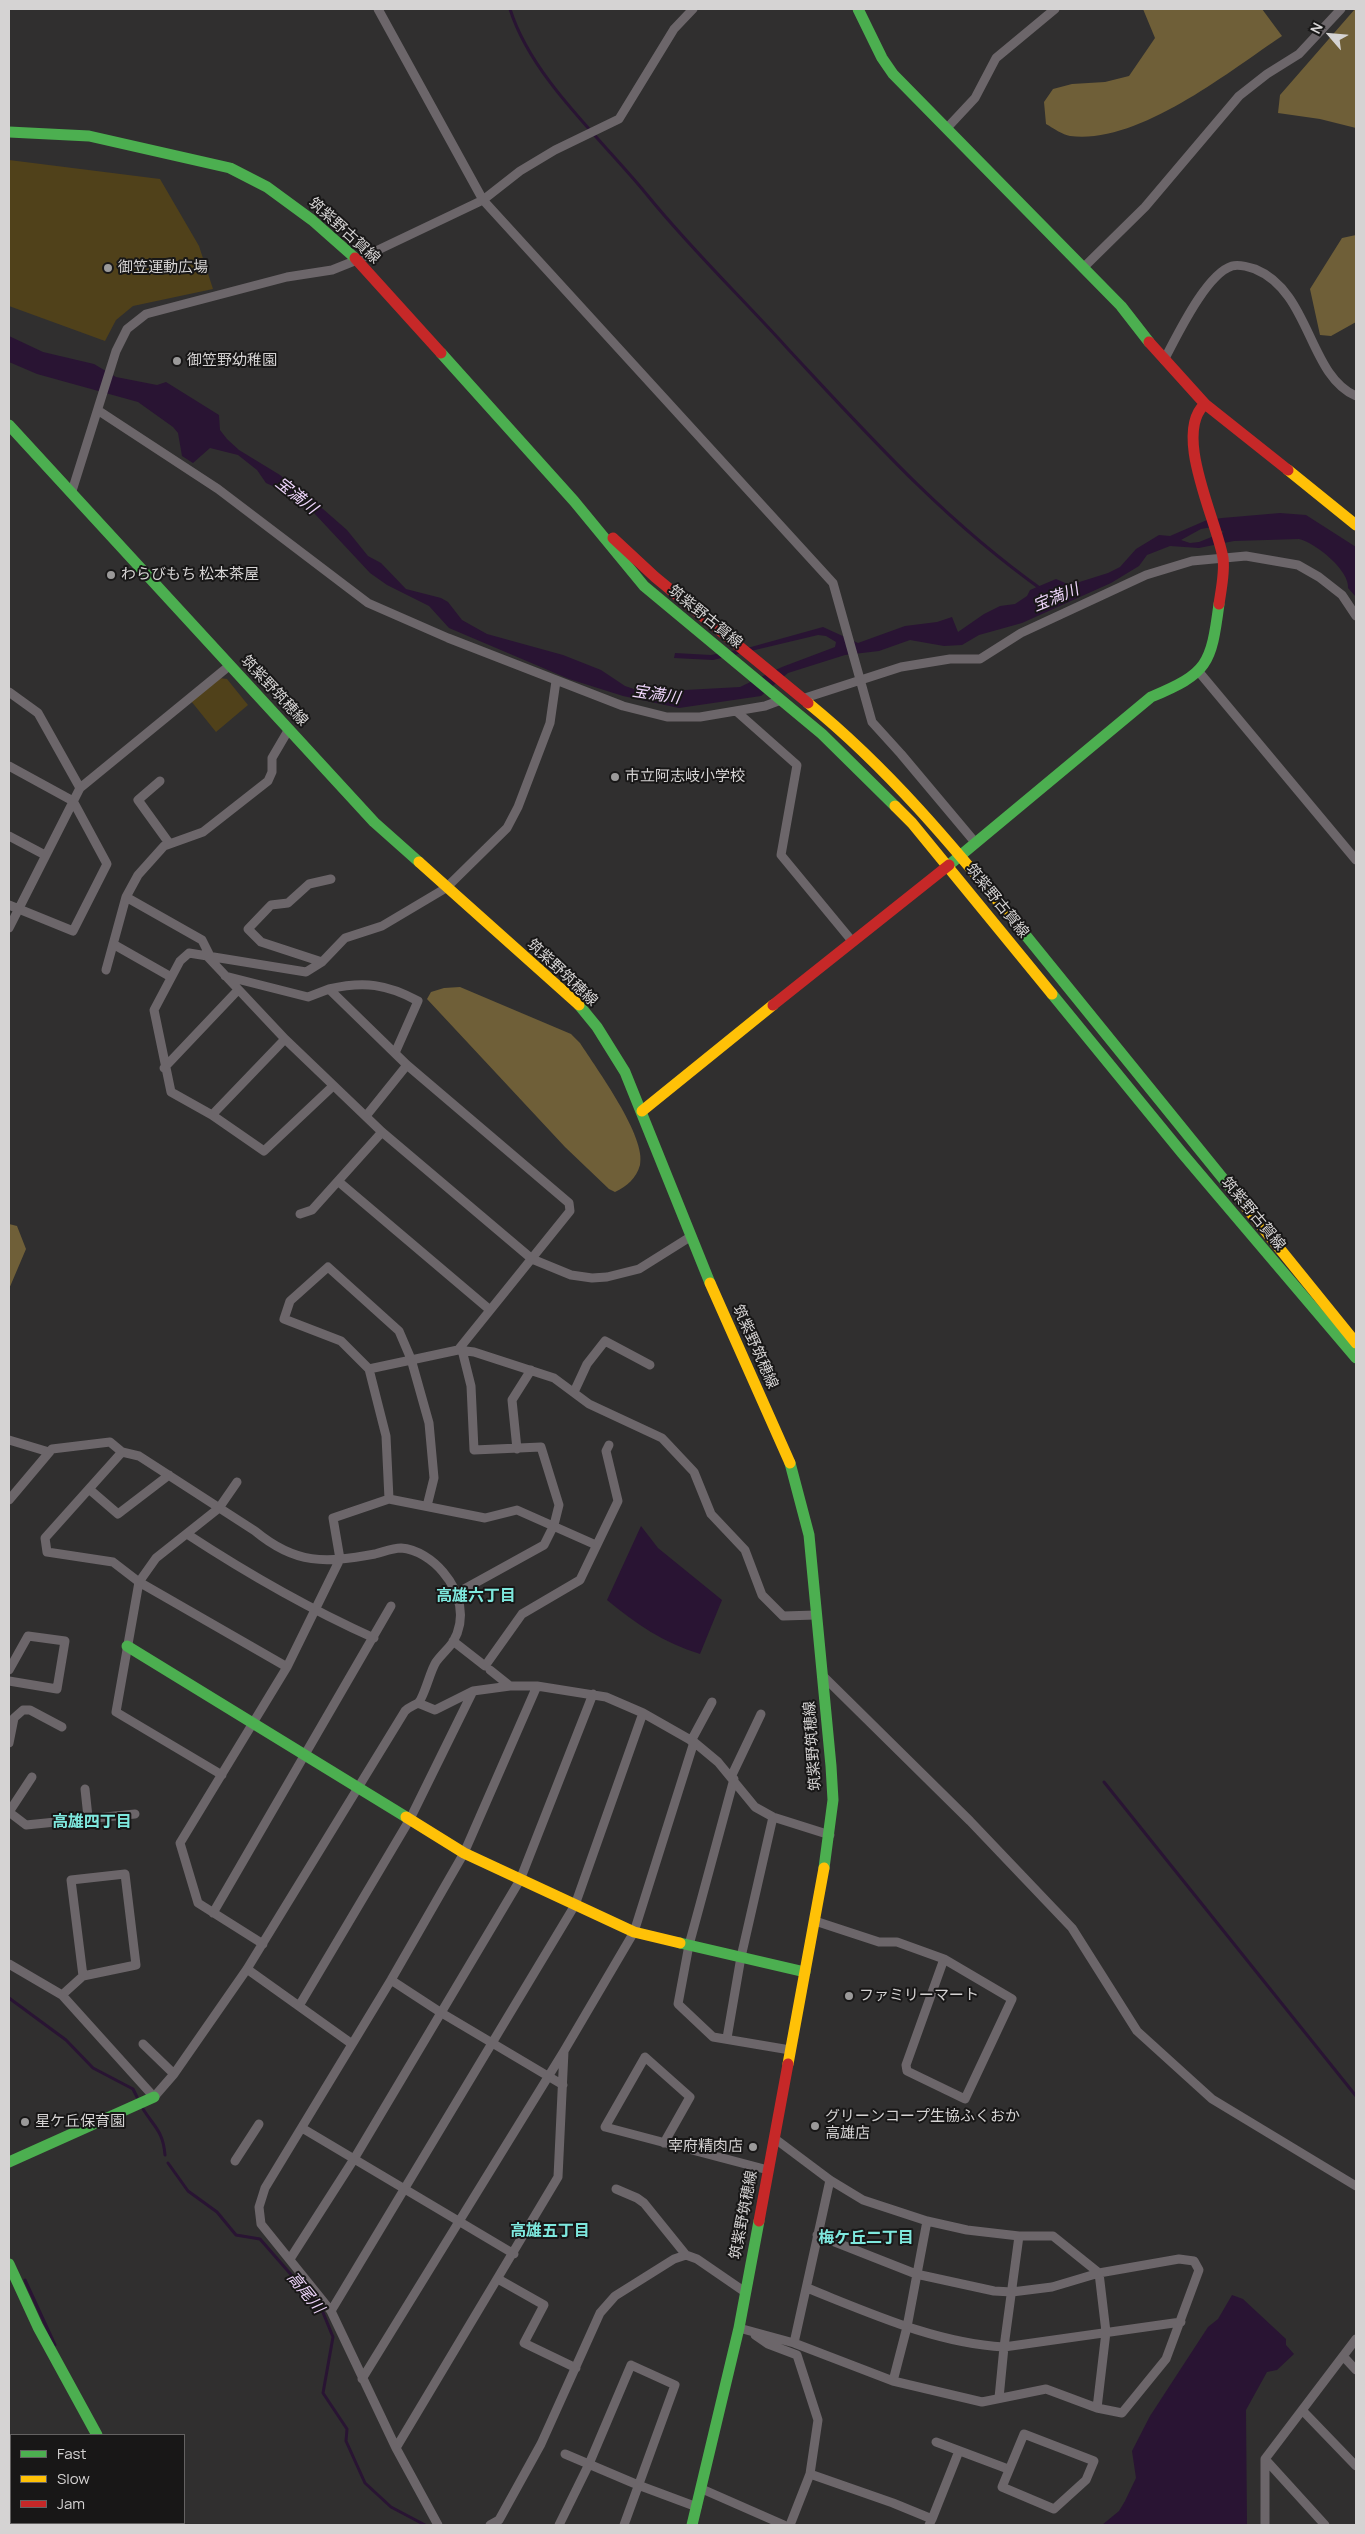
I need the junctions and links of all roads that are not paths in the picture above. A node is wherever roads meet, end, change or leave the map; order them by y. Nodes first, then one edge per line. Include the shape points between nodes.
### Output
1 (378, 9) edge
2 (693, 9) edge
3 (858, 9) edge
4 (1055, 9) edge
5 (1341, 9) edge
6 (947, 128) junction
7 (9, 132) edge
8 (483, 200) junction
9 (357, 260) junction
10 (1084, 267) junction
11 (1164, 360) junction
12 (1356, 396) edge
13 (1205, 404) junction
14 (100, 406) junction
15 (9, 425) edge
16 (72, 491) junction
17 (574, 501) junction
18 (1356, 526) edge
19 (1222, 556) junction
20 (1356, 616) edge
21 (229, 666) junction
22 (1199, 672) junction
23 (860, 677) junction
24 (556, 681) junction
25 (9, 692) edge
26 (777, 696) junction
27 (804, 698) junction
28 (736, 711) junction
29 (289, 730) junction
30 (9, 766) edge
31 (160, 781) dead end
32 (80, 788) junction
33 (73, 801) junction
34 (9, 836) edge
35 (974, 842) junction
36 (169, 843) junction
37 (960, 854) junction
38 (44, 855) junction
39 (1356, 860) edge
40 (948, 865) junction
41 (331, 879) dead end
42 (446, 888) junction
43 (126, 897) junction
44 (9, 905) edge
45 (18, 910) junction
46 (9, 928) edge
47 (852, 941) junction
48 (113, 944) junction
49 (208, 955) junction
50 (322, 962) junction
51 (106, 970) dead end
52 (225, 976) junction
53 (171, 977) junction
54 (329, 989) junction
55 (238, 990) junction
56 (285, 1039) junction
57 (395, 1053) junction
58 (407, 1065) junction
59 (164, 1068) junction
60 (334, 1086) junction
61 (642, 1111) junction
62 (212, 1115) junction
63 (366, 1116) junction
64 (382, 1132) junction
65 (338, 1182) junction
66 (300, 1214) dead end
67 (690, 1237) junction
68 (532, 1260) junction
69 (490, 1310) junction
70 (1356, 1343) edge
71 (460, 1350) junction
72 (1356, 1358) edge
73 (411, 1359) junction
74 (650, 1365) dead end
75 (369, 1369) junction
76 (530, 1370) junction
77 (574, 1392) junction
78 (9, 1440) edge
79 (609, 1446) dead end
80 (517, 1449) junction
81 (49, 1452) junction
82 (122, 1452) junction
83 (169, 1476) junction
84 (237, 1482) dead end
85 (88, 1489) junction
86 (389, 1499) junction
87 (9, 1500) edge
88 (426, 1506) junction
89 (219, 1508) junction
90 (554, 1525) junction
91 (187, 1534) junction
92 (596, 1545) junction
93 (340, 1559) junction
94 (139, 1582) junction
95 (457, 1593) junction
96 (391, 1606) dead end
97 (315, 1612) junction
98 (816, 1615) junction
99 (374, 1638) junction
100 (453, 1641) junction
101 (127, 1646) junction
102 (287, 1667) junction
103 (9, 1670) edge
104 (490, 1670) dead end
105 (823, 1676) junction
106 (9, 1681) edge
107 (510, 1686) junction
108 (537, 1686) junction
109 (473, 1691) junction
110 (593, 1694) junction
111 (712, 1702) dead end
112 (418, 1703) junction
113 (643, 1713) junction
114 (761, 1714) dead end
115 (254, 1722) junction
116 (62, 1727) dead end
117 (693, 1741) junction
118 (9, 1743) edge
119 (306, 1754) junction
120 (222, 1775) junction
121 (32, 1778) dead end
122 (732, 1778) junction
123 (359, 1788) junction
124 (85, 1789) dead end
125 (9, 1812) edge
126 (135, 1814) dead end
127 (88, 1817) junction
128 (773, 1817) junction
129 (410, 1819) junction
130 (830, 1835) junction
131 (464, 1853) junction
132 (520, 1880) junction
133 (575, 1905) junction
134 (213, 1913) junction
135 (815, 1921) junction
136 (634, 1932) junction
137 (263, 1944) junction
138 (688, 1944) junction
139 (741, 1957) junction
140 (944, 1959) junction
141 (9, 1964) edge
142 (247, 1969) junction
143 (805, 1972) junction
144 (83, 1976) junction
145 (391, 1980) junction
146 (62, 1995) junction
147 (299, 2006) junction
148 (440, 2012) junction
149 (727, 2038) junction
150 (492, 2043) junction
151 (143, 2044) dead end
152 (352, 2044) junction
153 (790, 2050) junction
154 (564, 2051) junction
155 (174, 2074) junction
156 (547, 2077) junction
157 (562, 2085) junction
158 (154, 2097) junction
159 (259, 2124) dead end
160 (302, 2128) junction
161 (774, 2138) junction
162 (664, 2143) junction
163 (354, 2159) junction
164 (235, 2161) dead end
165 (9, 2162) edge
166 (768, 2170) junction
167 (830, 2180) junction
168 (1354, 2182) edge
169 (406, 2190) junction
170 (616, 2190) dead end
171 (927, 2221) junction
172 (460, 2222) junction
173 (817, 2235) junction
174 (1019, 2236) junction
175 (514, 2254) junction
176 (686, 2255) junction
177 (290, 2259) junction
178 (9, 2264) edge
179 (1099, 2273) junction
180 (916, 2274) junction
181 (498, 2279) junction
182 (807, 2288) junction
183 (745, 2292) junction
184 (1012, 2292) junction
185 (331, 2311) junction
186 (1181, 2322) junction
187 (907, 2327) junction
188 (743, 2329) junction
189 (1106, 2332) junction
190 (1356, 2339) edge
191 (794, 2343) junction
192 (1004, 2347) junction
193 (1343, 2356) junction
194 (576, 2368) junction
195 (1356, 2370) edge
196 (362, 2379) junction
197 (893, 2382) junction
198 (1000, 2398) junction
199 (1097, 2408) junction
200 (1302, 2410) junction
201 (96, 2434) edge
202 (936, 2442) dead end
203 (396, 2448) junction
204 (959, 2451) junction
205 (565, 2454) dead end
206 (1266, 2459) junction
207 (589, 2464) junction
208 (1356, 2466) edge
209 (1008, 2469) junction
210 (810, 2474) junction
211 (638, 2486) junction
212 (702, 2489) junction
213 (698, 2507) junction
214 (930, 2522) edge
215 (438, 2525) edge
216 (490, 2525) edge
217 (559, 2525) edge
218 (624, 2525) edge
219 (692, 2525) edge
220 (784, 2525) edge
221 (790, 2525) edge
222 (1264, 2525) edge
223 (1324, 2525) edge

1 - 8 street
2 - 8 street via 674,29 619,119 555,150
3 - 6 main road via 882,58
4 - 6 street via 996,58 976,98
5 - 10 street via 1299,54 1266,74 1239,96 1145,207
6 - 10 main road
7 - 9 main road, 筑紫野古賀線 via 89,136 230,168 267,187 312,220
8 - 9 street
8 - 23 street via 833,583
9 - 14 street via 332,270 287,277 146,314 126,329
9 - 17 main road, 筑紫野古賀線
10 - 11 main road via 1121,306
11 - 12 street via 1202,292 1233,266 1248,266 1265,274 1286,296 1304,320 1327,370 1337,384
11 - 13 main road
13 - 18 main road
13 - 19 main road via 1198,410 1192,428 1200,478
14 - 16 street
14 - 24 street via 218,489 368,604
15 - 16 main road, 筑紫野筑穂線
16 - 21 main road, 筑紫野筑穂線
17 - 26 main road, 筑紫野古賀線 via 644,586
17 - 27 main road, 筑紫野古賀線 via 655,576
19 - 20 street via 1246,556 1298,565 1342,595
19 - 22 main road via 1214,638
19 - 23 street via 1146,575 1021,633 980,659 950,659
21 - 29 main road, 筑紫野筑穂線
21 - 32 street
22 - 35 main road via 1151,696
22 - 39 street
23 - 27 street
23 - 35 street via 872,722
24 - 28 street via 623,706 667,717 700,717
24 - 42 street via 550,723 507,828
25 - 32 street via 38,713
26 - 28 street via 766,706
26 - 40 main road, 筑紫野古賀線 via 876,787
27 - 37 main road, 筑紫野古賀線 via 884,772
28 - 47 street via 797,765 781,855
29 - 36 street via 272,758 268,781 204,832
29 - 42 main road, 筑紫野筑穂線 via 374,822
30 - 33 street
31 - 36 street via 138,800
32 - 33 street
33 - 38 street
33 - 45 street via 107,864 78,923 73,931
34 - 38 street
35 - 37 main road
36 - 43 street via 138,875
37 - 40 main road
37 - 70 main road, 筑紫野古賀線
38 - 45 street
40 - 47 main road
40 - 72 main road, 筑紫野古賀線 via 1182,1152
41 - 50 street via 309,884 288,903 271,905 248,929 261,942
42 - 50 street via 382,926 345,938
42 - 61 main road, 筑紫野筑穂線 via 579,1005 625,1072
43 - 48 street
43 - 49 street via 202,940
44 - 45 street
45 - 46 street
47 - 61 main road
48 - 51 street
48 - 53 street
49 - 50 street via 306,972
49 - 52 street
49 - 53 street via 189,953
52 - 54 street via 308,997
52 - 55 street
53 - 59 street via 154,1010
54 - 57 street
54 - 57 street via 353,984 375,985 398,990 418,1001
55 - 56 street
55 - 59 street
56 - 60 street
56 - 62 street
57 - 58 street
58 - 63 street
58 - 68 street via 569,1203 570,1211
59 - 62 street via 171,1092
60 - 62 street via 264,1151
60 - 63 street
61 - 67 main road, 筑紫野筑穂線
63 - 64 street
64 - 65 street
64 - 68 street
65 - 66 street via 312,1210
65 - 69 street
67 - 68 street via 639,1268 608,1277 571,1275
67 - 98 main road, 筑紫野筑穂線 via 793,1470 809,1535
68 - 69 street
69 - 71 street
71 - 73 street
71 - 76 street
71 - 80 street via 471,1386 474,1450
73 - 75 street
73 - 75 street via 400,1330 328,1267 290,1302 284,1319 341,1341
73 - 88 street via 429,1422 434,1478
74 - 77 street via 605,1341 587,1364
75 - 86 street via 386,1436
76 - 77 street via 554,1378
76 - 80 street via 512,1400
77 - 98 street via 589,1404 662,1438 694,1472 711,1514 745,1550 762,1595 783,1616
78 - 81 street
79 - 92 street via 606,1451 618,1501
80 - 90 street via 542,1447 559,1505
81 - 82 street via 107,1442
81 - 87 street
82 - 83 street via 139,1456
82 - 85 street
83 - 85 street via 118,1514
83 - 89 street
84 - 89 street
85 - 94 street via 45,1538 47,1552 113,1562
86 - 88 street
86 - 93 street via 333,1518
88 - 90 street via 485,1518 517,1510
89 - 91 street
89 - 93 street via 267,1542 291,1554 318,1561
90 - 92 street
90 - 95 street via 544,1545
91 - 94 street via 156,1558
91 - 97 street via 247,1574
92 - 100 street via 580,1580 522,1614 485,1666
93 - 95 street via 401,1548 419,1553 440,1568
93 - 97 street
94 - 101 street
94 - 102 street
95 - 100 street via 461,1617
96 - 99 street
97 - 99 street
97 - 102 street
98 - 105 main road, 筑紫野筑穂線
99 - 119 street
100 - 112 street via 435,1663
101 - 115 main road
101 - 120 street via 116,1712
102 - 115 street
103 - 106 street via 28,1636 65,1641 57,1689
104 - 107 street
105 - 130 main road, 筑紫野筑穂線 via 833,1800
105 - 168 street via 970,1821 1072,1928 1137,2031 1212,2099
107 - 108 street
107 - 109 street
108 - 110 street
108 - 131 street
109 - 112 street via 435,1710
109 - 129 street
110 - 113 street
110 - 132 street
111 - 117 street
112 - 123 street via 405,1711
113 - 117 street
113 - 133 street
114 - 122 street
115 - 119 main road
115 - 120 street
116 - 118 street via 30,1710 23,1710 14,1718
117 - 122 street
117 - 136 street
119 - 123 main road
119 - 134 street
120 - 134 street via 180,1843 198,1903
121 - 125 street
122 - 128 street via 751,1804
122 - 138 street
123 - 129 main road
123 - 137 street
124 - 127 street
125 - 127 street via 26,1825
126 - 127 street
128 - 130 street
128 - 139 street
129 - 131 main road
129 - 147 street
130 - 135 main road, 筑紫野筑穂線
131 - 132 main road
131 - 145 street
132 - 133 main road
132 - 148 street
133 - 136 main road
133 - 150 street
134 - 137 street
135 - 140 street via 879,1942 897,1942
135 - 143 main road, 筑紫野筑穂線
136 - 138 main road
136 - 154 street
137 - 142 street
138 - 139 main road
138 - 149 street via 678,2004 713,2036
139 - 143 main road
139 - 149 street
140 - 140 street via 906,2065 907,2071 965,2099 1012,1999
141 - 146 street
142 - 147 street
142 - 155 street
143 - 153 main road, 筑紫野筑穂線
144 - 144 street via 136,1965 124,1874 71,1880
144 - 146 street
145 - 148 street
145 - 152 street
146 - 158 street
147 - 152 street
148 - 150 street
148 - 163 street
149 - 153 street
150 - 156 street
150 - 169 street
151 - 155 street
152 - 160 street
153 - 161 main road, 筑紫野筑穂線
154 - 156 street
154 - 157 street
155 - 158 street
156 - 157 street
156 - 172 street
157 - 175 street via 558,2177
158 - 165 main road
159 - 164 street
160 - 163 street
160 - 177 street via 265,2188 259,2207 261,2224
161 - 166 main road, 筑紫野筑穂線
161 - 167 street
162 - 162 street via 605,2127 645,2058 690,2097
162 - 166 street
163 - 169 street
163 - 177 street
166 - 183 main road, 筑紫野筑穂線
167 - 171 street via 863,2200
167 - 173 street
169 - 172 street
169 - 185 street
170 - 176 street via 644,2203
171 - 174 street
171 - 180 street
172 - 175 street
172 - 196 street
173 - 180 street
173 - 182 street
174 - 179 street via 1053,2236
174 - 184 street
175 - 181 street
176 - 183 street
176 - 194 street via 674,2259 615,2296 600,2313
177 - 185 street
178 - 201 main road via 38,2326
179 - 184 street via 1052,2287
179 - 186 street via 1179,2259 1194,2261 1199,2270
179 - 189 street
180 - 184 street
180 - 187 street
181 - 194 street via 544,2305 524,2343
181 - 203 street
182 - 187 street
182 - 191 street
183 - 188 main road, 筑紫野筑穂線
184 - 192 street
185 - 196 street
186 - 189 street
186 - 199 street via 1166,2359 1122,2413
187 - 192 street via 964,2342
187 - 197 street
188 - 191 street
188 - 210 street via 797,2356 818,2420
188 - 212 main road, 筑紫野筑穂線
189 - 192 street
189 - 199 street
190 - 193 street
191 - 197 street
192 - 198 street
193 - 195 street
193 - 200 street
194 - 216 street via 541,2444 499,2520
196 - 203 street
197 - 198 street via 982,2402
198 - 199 street via 1046,2389
200 - 206 street
200 - 208 street
202 - 204 street
203 - 215 street
204 - 209 street
204 - 214 street
205 - 207 street
206 - 222 street
206 - 223 street
207 - 211 street
207 - 211 street via 631,2365 675,2385
207 - 217 street
209 - 209 street via 1002,2487 1054,2509 1086,2480 1094,2461 1024,2434
210 - 214 street via 893,2503
210 - 221 street
211 - 213 street
211 - 218 street
212 - 213 main road, 筑紫野筑穂線
212 - 220 street
213 - 219 main road, 筑紫野筑穂線

